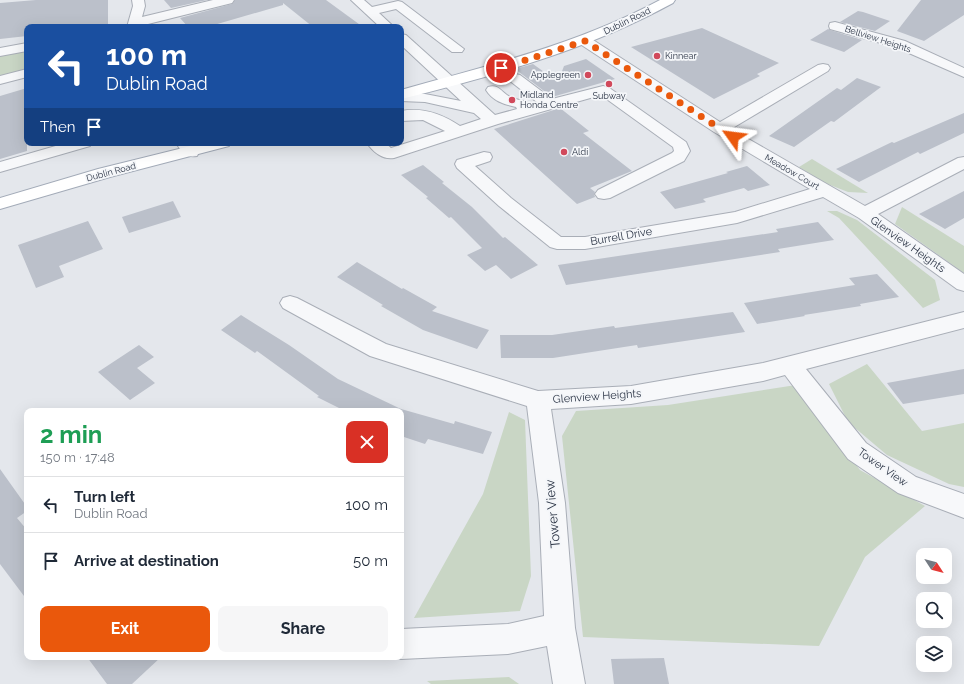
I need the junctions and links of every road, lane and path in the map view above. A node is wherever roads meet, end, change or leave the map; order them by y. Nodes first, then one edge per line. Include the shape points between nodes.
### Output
1 (138, 0) edge
2 (228, 0) edge
3 (357, 0) edge
4 (669, 0) edge
5 (369, 11) junction
6 (134, 24) edge
7 (138, 24) edge
8 (384, 24) edge
9 (835, 26) dead end
10 (404, 41) edge
11 (585, 41) junction
12 (24, 48) edge
13 (457, 49) dead end
14 (0, 52) edge
15 (823, 68) dead end
16 (24, 74) edge
17 (964, 74) edge
18 (515, 78) dead end
19 (0, 80) edge
20 (449, 81) junction
21 (493, 90) dead end
22 (404, 95) edge
23 (404, 96) edge
24 (550, 105) junction
25 (480, 110) junction
26 (528, 111) junction
27 (404, 116) edge
28 (492, 121) junction
29 (720, 130) junction
30 (458, 132) junction
31 (74, 146) edge
32 (379, 146) edge
33 (187, 147) edge
34 (484, 158) dead end
35 (964, 162) edge
36 (0, 168) edge
37 (824, 191) junction
38 (604, 194) dead end
39 (0, 204) edge
40 (865, 214) junction
41 (964, 284) edge
42 (290, 303) dead end
43 (964, 320) edge
44 (790, 365) junction
45 (538, 400) junction
46 (964, 506) edge
47 (560, 628) junction
48 (404, 644) edge
49 (569, 684) edge

1 - 6 street
2 - 7 street
3 - 5 street
4 - 11 main road, Dublin Road via 641,17
5 - 8 street
5 - 13 street via 398,5
9 - 17 street, Bellview Heights via 900,44
10 - 20 street
11 - 20 main road, Dublin Road via 514,64
11 - 29 street, Meadow Court
12 - 14 street
15 - 29 street
16 - 19 street
18 - 24 street
20 - 22 main road, Dublin Road
20 - 25 street
21 - 26 street via 505,100 521,104
23 - 25 street via 425,98
24 - 26 street
24 - 38 street via 603,90 680,145 682,151 678,157
25 - 28 street
26 - 28 street
27 - 30 street via 420,113 433,116
28 - 30 street
29 - 37 street, Meadow Court
30 - 32 street via 388,154
31 - 36 street
33 - 39 main road, Dublin Road
34 - 37 street, Burrell Drive via 463,164 505,202 557,243 585,243 737,217
35 - 40 street, Glenview Heights
37 - 40 street, Meadow Court
40 - 41 street, Glenview Heights
42 - 45 street, Glenview Heights via 378,350
43 - 44 street, Glenview Heights
44 - 45 street, Glenview Heights via 631,396
44 - 46 street, Tower View via 857,451 907,486
45 - 47 street, Tower View via 552,503
47 - 48 street via 508,639
47 - 49 street, Tower View

